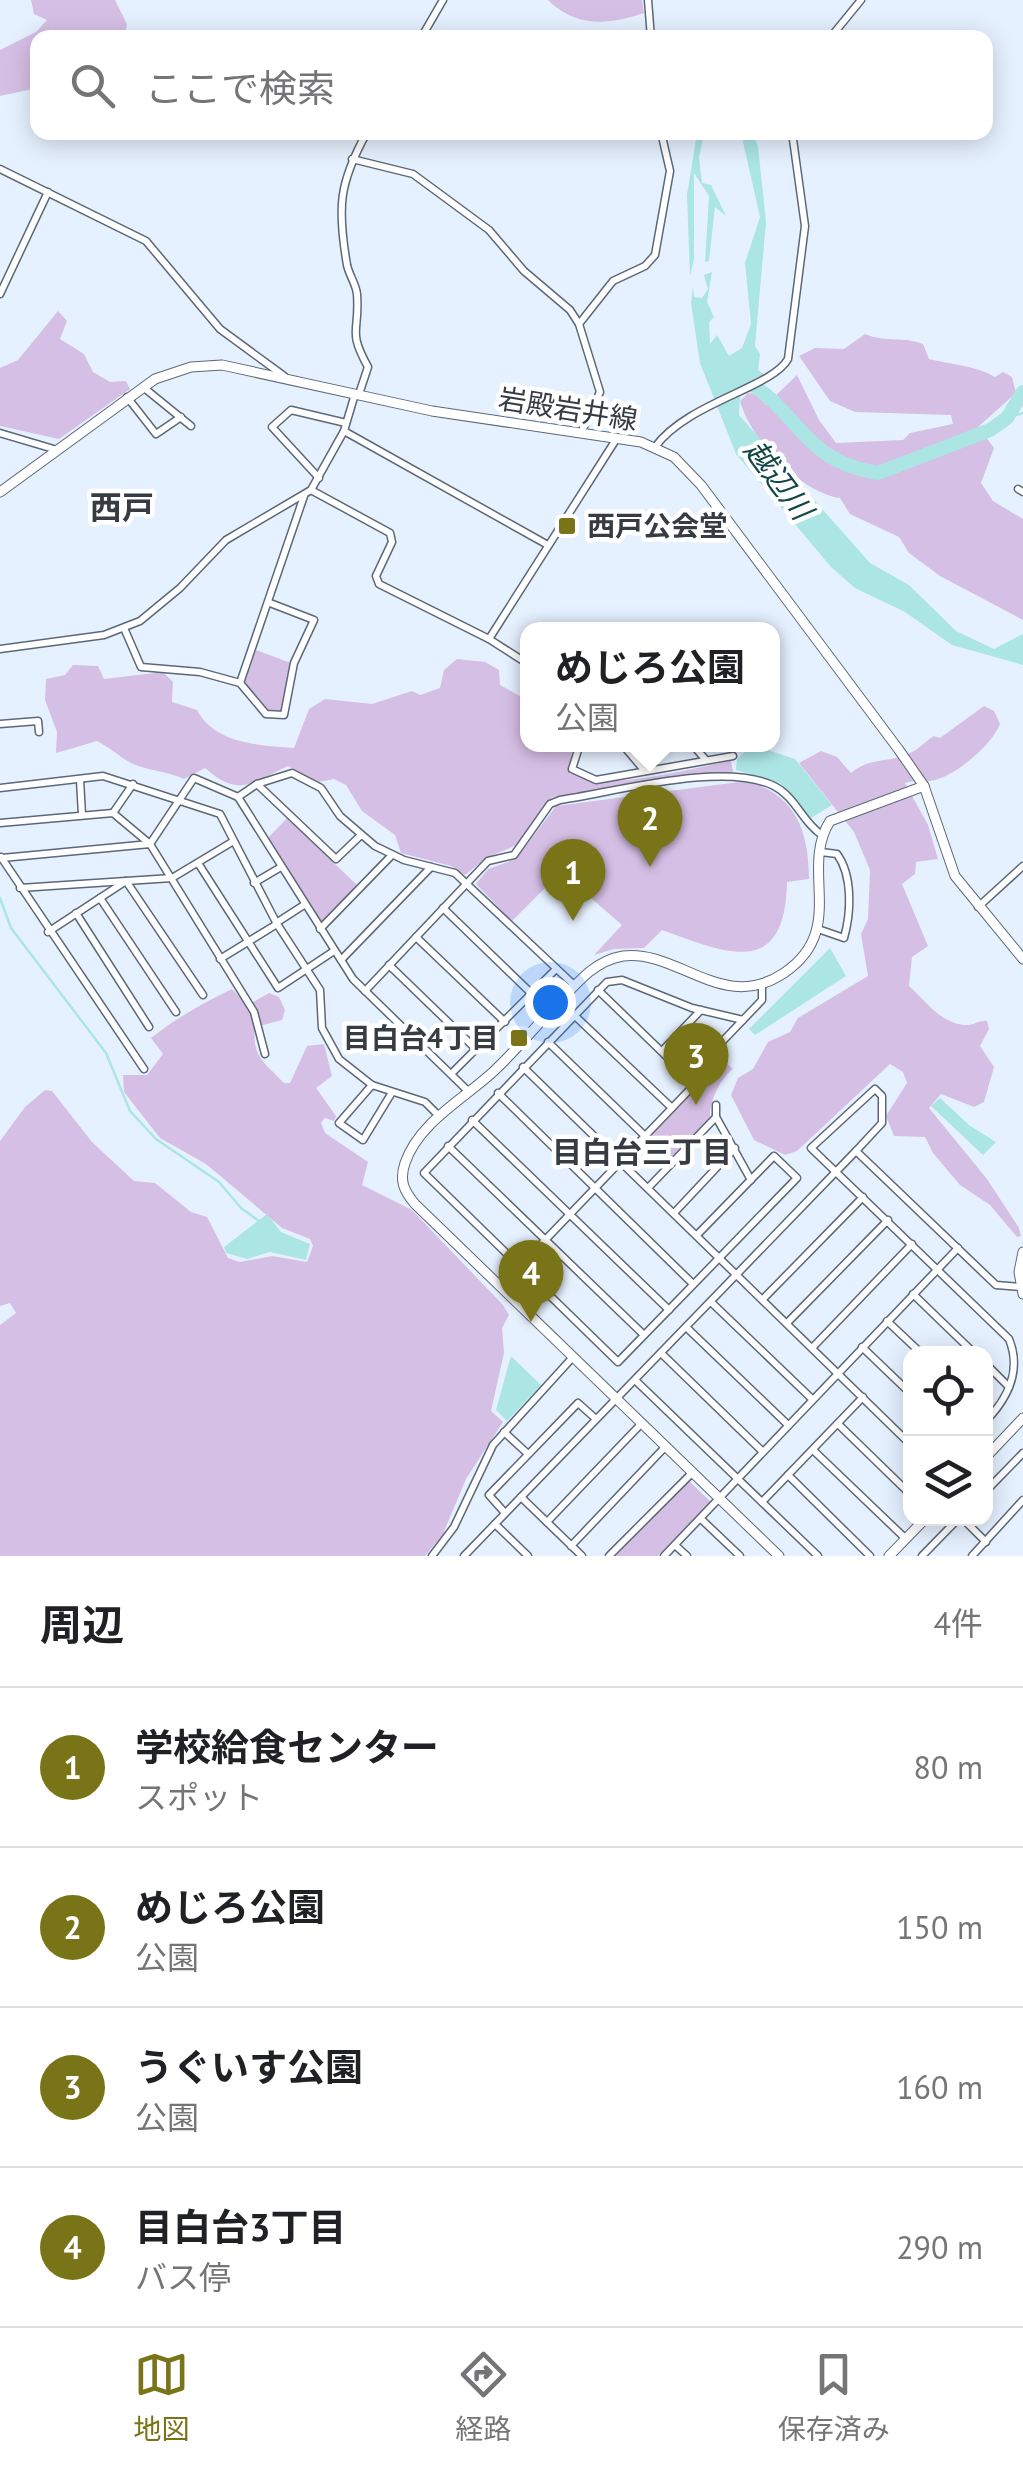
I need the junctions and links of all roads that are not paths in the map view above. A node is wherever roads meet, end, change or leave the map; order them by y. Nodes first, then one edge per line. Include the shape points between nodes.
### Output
1 (443, 0) edge
2 (648, 0) edge
3 (861, 0) edge
4 (426, 30) edge
5 (651, 30) edge
6 (837, 30) edge
7 (363, 140) edge
8 (663, 140) edge
9 (793, 140) edge
10 (352, 159) junction
11 (0, 170) edge
12 (48, 192) junction
13 (0, 294) edge
14 (579, 324) junction
15 (284, 376) junction
16 (142, 386) junction
17 (357, 394) junction
18 (127, 397) junction
19 (181, 417) junction
20 (191, 426) dead end
21 (345, 427) junction
22 (0, 433) edge
23 (582, 434) junction
24 (618, 437) junction
25 (656, 447) junction
26 (58, 450) junction
27 (319, 478) junction
28 (311, 490) junction
29 (0, 492) edge
30 (304, 496) junction
31 (546, 544) junction
32 (270, 603) junction
33 (124, 628) junction
34 (489, 639) junction
35 (0, 649) edge
36 (520, 659) edge
37 (240, 682) junction
38 (0, 724) edge
39 (38, 732) dead end
40 (577, 752) edge
41 (629, 752) edge
42 (699, 752) edge
43 (732, 756) dead end
44 (706, 760) junction
45 (644, 771) junction
46 (80, 780) junction
47 (133, 784) junction
48 (257, 784) junction
49 (924, 786) junction
50 (0, 788) edge
51 (238, 797) junction
52 (179, 800) junction
53 (112, 813) junction
54 (82, 816) junction
55 (0, 823) edge
56 (822, 834) junction
57 (360, 836) junction
58 (232, 842) junction
59 (150, 844) junction
60 (821, 852) junction
61 (392, 854) junction
62 (1, 857) edge
63 (198, 863) junction
64 (432, 866) junction
65 (1023, 866) edge
66 (281, 867) junction
67 (172, 878) junction
68 (126, 881) junction
69 (467, 882) junction
70 (254, 883) junction
71 (20, 888) junction
72 (100, 898) junction
73 (304, 905) junction
74 (442, 908) junction
75 (978, 908) junction
76 (76, 914) junction
77 (276, 923) junction
78 (320, 929) junction
79 (818, 929) junction
80 (48, 932) junction
81 (416, 937) junction
82 (248, 940) junction
83 (334, 951) junction
84 (220, 959) junction
85 (1023, 959) edge
86 (341, 960) junction
87 (389, 965) junction
88 (306, 969) junction
89 (556, 969) junction
90 (762, 983) junction
91 (575, 986) junction
92 (598, 990) junction
93 (365, 991) junction
94 (532, 994) junction
95 (203, 996) dead end
96 (701, 1010) junction
97 (176, 1012) dead end
98 (574, 1015) junction
99 (743, 1020) junction
100 (505, 1022) junction
101 (149, 1026) dead end
102 (548, 1042) junction
103 (478, 1050) junction
104 (662, 1051) junction
105 (265, 1054) dead end
106 (523, 1067) junction
107 (144, 1070) dead end
108 (451, 1074) junction
109 (695, 1084) junction
110 (372, 1085) junction
111 (469, 1092) junction
112 (497, 1093) junction
113 (390, 1094) junction
114 (716, 1105) dead end
115 (672, 1108) junction
116 (440, 1116) junction
117 (716, 1117) junction
118 (472, 1120) junction
119 (646, 1136) junction
120 (448, 1146) junction
121 (735, 1148) junction
122 (856, 1150) junction
123 (621, 1162) junction
124 (836, 1171) junction
125 (751, 1180) junction
126 (595, 1188) junction
127 (648, 1188) junction
128 (863, 1197) junction
129 (674, 1213) junction
130 (570, 1214) junction
131 (888, 1220) junction
132 (697, 1235) junction
133 (545, 1240) junction
134 (912, 1244) junction
135 (958, 1248) junction
136 (1023, 1252) edge
137 (720, 1258) junction
138 (520, 1266) junction
139 (938, 1268) junction
140 (737, 1274) junction
141 (693, 1284) junction
142 (500, 1287) junction
143 (1022, 1290) edge
144 (913, 1294) junction
145 (763, 1299) junction
146 (711, 1302) junction
147 (668, 1310) junction
148 (888, 1320) junction
149 (788, 1322) junction
150 (686, 1327) junction
151 (644, 1335) junction
152 (914, 1346) edge
153 (967, 1346) edge
154 (813, 1347) junction
155 (862, 1347) junction
156 (661, 1353) junction
157 (573, 1357) junction
158 (837, 1371) junction
159 (993, 1371) edge
160 (635, 1380) junction
161 (903, 1386) edge
162 (1010, 1388) junction
163 (863, 1397) junction
164 (616, 1398) junction
165 (812, 1398) junction
166 (993, 1409) edge
167 (1023, 1418) edge
168 (596, 1419) junction
169 (642, 1423) junction
170 (786, 1424) junction
171 (838, 1424) junction
172 (504, 1432) junction
173 (903, 1437) edge
174 (666, 1446) junction
175 (813, 1449) junction
176 (761, 1450) junction
177 (993, 1450) edge
178 (1023, 1453) edge
179 (528, 1454) junction
180 (693, 1472) junction
181 (788, 1475) junction
182 (739, 1479) junction
183 (993, 1484) edge
184 (903, 1487) edge
185 (521, 1498) junction
186 (720, 1498) junction
187 (1023, 1500) edge
188 (762, 1502) junction
189 (505, 1513) junction
190 (701, 1519) junction
191 (547, 1522) junction
192 (495, 1524) junction
193 (918, 1526) edge
194 (952, 1526) edge
195 (969, 1526) edge
196 (906, 1539) junction
197 (986, 1542) junction
198 (676, 1545) junction
199 (572, 1546) junction
200 (470, 1554) edge
201 (435, 1555) edge
202 (528, 1556) edge
203 (582, 1556) edge
204 (609, 1556) edge
205 (664, 1556) edge
206 (687, 1556) edge
207 (740, 1556) edge
208 (779, 1556) edge
209 (818, 1556) edge
210 (870, 1556) edge
211 (889, 1556) edge
212 (922, 1556) edge
213 (972, 1556) edge

1 - 4 street
2 - 5 street
3 - 6 street
7 - 10 street
8 - 14 street via 670,171 655,254 613,281
9 - 25 street via 802,251 788,359 768,376 708,403
10 - 14 street via 413,174 454,203
10 - 17 street via 341,200 348,271 357,291 354,343 368,368
11 - 12 street
12 - 13 street
12 - 15 street via 146,240 220,329
14 - 23 street via 600,392
15 - 16 street, 岩殿岩井線 via 206,365
15 - 17 street, 岩殿岩井線
16 - 18 street, 岩殿岩井線
16 - 19 street
17 - 21 street
17 - 23 street, 岩殿岩井線
18 - 19 street via 156,434
18 - 26 street, 岩殿岩井線
19 - 20 street
21 - 27 street
21 - 27 street via 291,410 272,427
21 - 31 street
22 - 26 street
23 - 24 street, 岩殿岩井線
24 - 25 street, 岩殿岩井線
24 - 31 street via 554,542
25 - 49 street, 岩殿岩井線 via 701,485
26 - 29 street, 岩殿岩井線
27 - 28 street
28 - 30 street
28 - 34 street via 390,533 379,584
30 - 32 street
30 - 33 street via 226,540 166,602
31 - 34 street
32 - 37 street
32 - 37 street via 314,620 294,663 284,715 266,714
33 - 35 street
33 - 37 street via 141,667
34 - 36 street
38 - 39 street via 38,721
40 - 45 street via 572,769 596,780
41 - 45 street
42 - 44 street
43 - 44 street
44 - 45 street
46 - 47 street via 103,776
46 - 50 street
46 - 54 street
47 - 52 street
47 - 53 street
48 - 51 street
48 - 57 street via 292,773 320,788
48 - 57 street via 336,859
49 - 56 street via 837,816
49 - 75 street, 岩殿岩井線 via 950,866
51 - 52 street via 194,778
51 - 66 street
52 - 58 street via 220,814
52 - 59 street
53 - 54 street
53 - 59 street
54 - 55 street
56 - 60 street
56 - 69 street via 787,794 767,783 687,780 550,804 514,855 488,861
57 - 61 street
58 - 63 street
58 - 70 street
59 - 62 street
59 - 67 street
60 - 79 street
60 - 79 street via 842,860 849,911 844,938
61 - 64 street
61 - 78 street
62 - 71 street
63 - 67 street
63 - 82 street
64 - 69 street
64 - 86 street
65 - 75 street
66 - 70 street
66 - 73 street
67 - 68 street
67 - 84 street
68 - 71 street
68 - 72 street
68 - 95 street
69 - 74 street
69 - 89 street
70 - 77 street
71 - 80 street
72 - 76 street
72 - 97 street
73 - 77 street
73 - 78 street
74 - 81 street
74 - 94 street
75 - 85 street, 岩殿岩井線
76 - 80 street
76 - 101 street
77 - 82 street
77 - 88 street
78 - 83 street
79 - 90 street via 797,962
80 - 107 street
81 - 87 street
81 - 100 street
82 - 84 street
82 - 88 street via 278,988
83 - 86 street
83 - 88 street
84 - 105 street via 262,1028
86 - 93 street
87 - 93 street
87 - 103 street
88 - 110 street via 320,990 320,1020 330,1046 350,1072
89 - 91 street
89 - 94 street
90 - 91 street via 724,985 631,956 606,961
90 - 99 street via 762,1000
91 - 111 street
92 - 96 street via 622,980
92 - 98 street
92 - 104 street
93 - 108 street
94 - 100 street
96 - 99 street
96 - 104 street
98 - 102 street
98 - 115 street
99 - 109 street via 710,1055
100 - 103 street
102 - 106 street
102 - 119 street
103 - 108 street
104 - 109 street
106 - 112 street
106 - 123 street
108 - 111 street
109 - 115 street
110 - 113 street
110 - 113 street via 340,1124 363,1140
111 - 116 street
112 - 118 street
112 - 126 street
113 - 116 street via 425,1102
114 - 117 street
115 - 119 street
116 - 142 street via 408,1156 405,1192
117 - 121 street
117 - 127 street
118 - 120 street
118 - 130 street
119 - 123 street
120 - 133 street
120 - 138 street via 424,1173
121 - 125 street
121 - 129 street
122 - 124 street
122 - 124 street via 882,1124 876,1089 812,1148
122 - 135 street
123 - 126 street
123 - 127 street
124 - 128 street
124 - 140 street
125 - 132 street
125 - 137 street via 774,1156 797,1178
126 - 130 street
126 - 141 street
127 - 129 street
128 - 131 street
128 - 145 street
129 - 132 street
130 - 133 street
130 - 147 street
131 - 134 street
131 - 149 street
132 - 137 street
133 - 138 street
133 - 151 street
134 - 139 street
134 - 154 street
135 - 139 street
135 - 143 street via 1001,1288
136 - 143 street
137 - 140 street
137 - 141 street
138 - 142 street
138 - 151 street via 618,1362
139 - 144 street
139 - 162 street via 1009,1339 1015,1356
140 - 145 street
140 - 146 street
141 - 147 street
142 - 157 street
144 - 148 street
144 - 153 street
145 - 149 street
146 - 150 street
146 - 165 street
147 - 151 street
148 - 152 street
148 - 155 street
149 - 154 street
150 - 156 street
150 - 170 street
154 - 158 street
155 - 158 street
155 - 161 street
156 - 160 street
156 - 176 street
157 - 164 street
157 - 172 street
158 - 163 street
158 - 165 street
159 - 162 street
160 - 164 street
160 - 182 street
162 - 166 street
163 - 171 street
163 - 173 street
164 - 168 street
164 - 169 street
165 - 170 street
167 - 177 street
168 - 179 street via 578,1403
168 - 185 street
169 - 174 street
169 - 191 street
170 - 176 street
171 - 175 street
171 - 184 street
172 - 179 street
172 - 201 street
174 - 180 street
174 - 199 street
175 - 181 street
175 - 196 street
176 - 182 street
178 - 183 street
179 - 189 street via 489,1495
180 - 186 street
180 - 204 street
181 - 188 street
181 - 210 street
182 - 186 street
182 - 188 street
185 - 189 street
185 - 191 street
186 - 190 street
186 - 208 street
187 - 197 street
188 - 209 street
189 - 192 street
190 - 198 street
190 - 207 street
191 - 199 street
192 - 200 street
192 - 202 street
193 - 196 street
194 - 212 street
195 - 197 street
196 - 211 street
197 - 213 street
198 - 205 street
198 - 206 street
199 - 203 street

